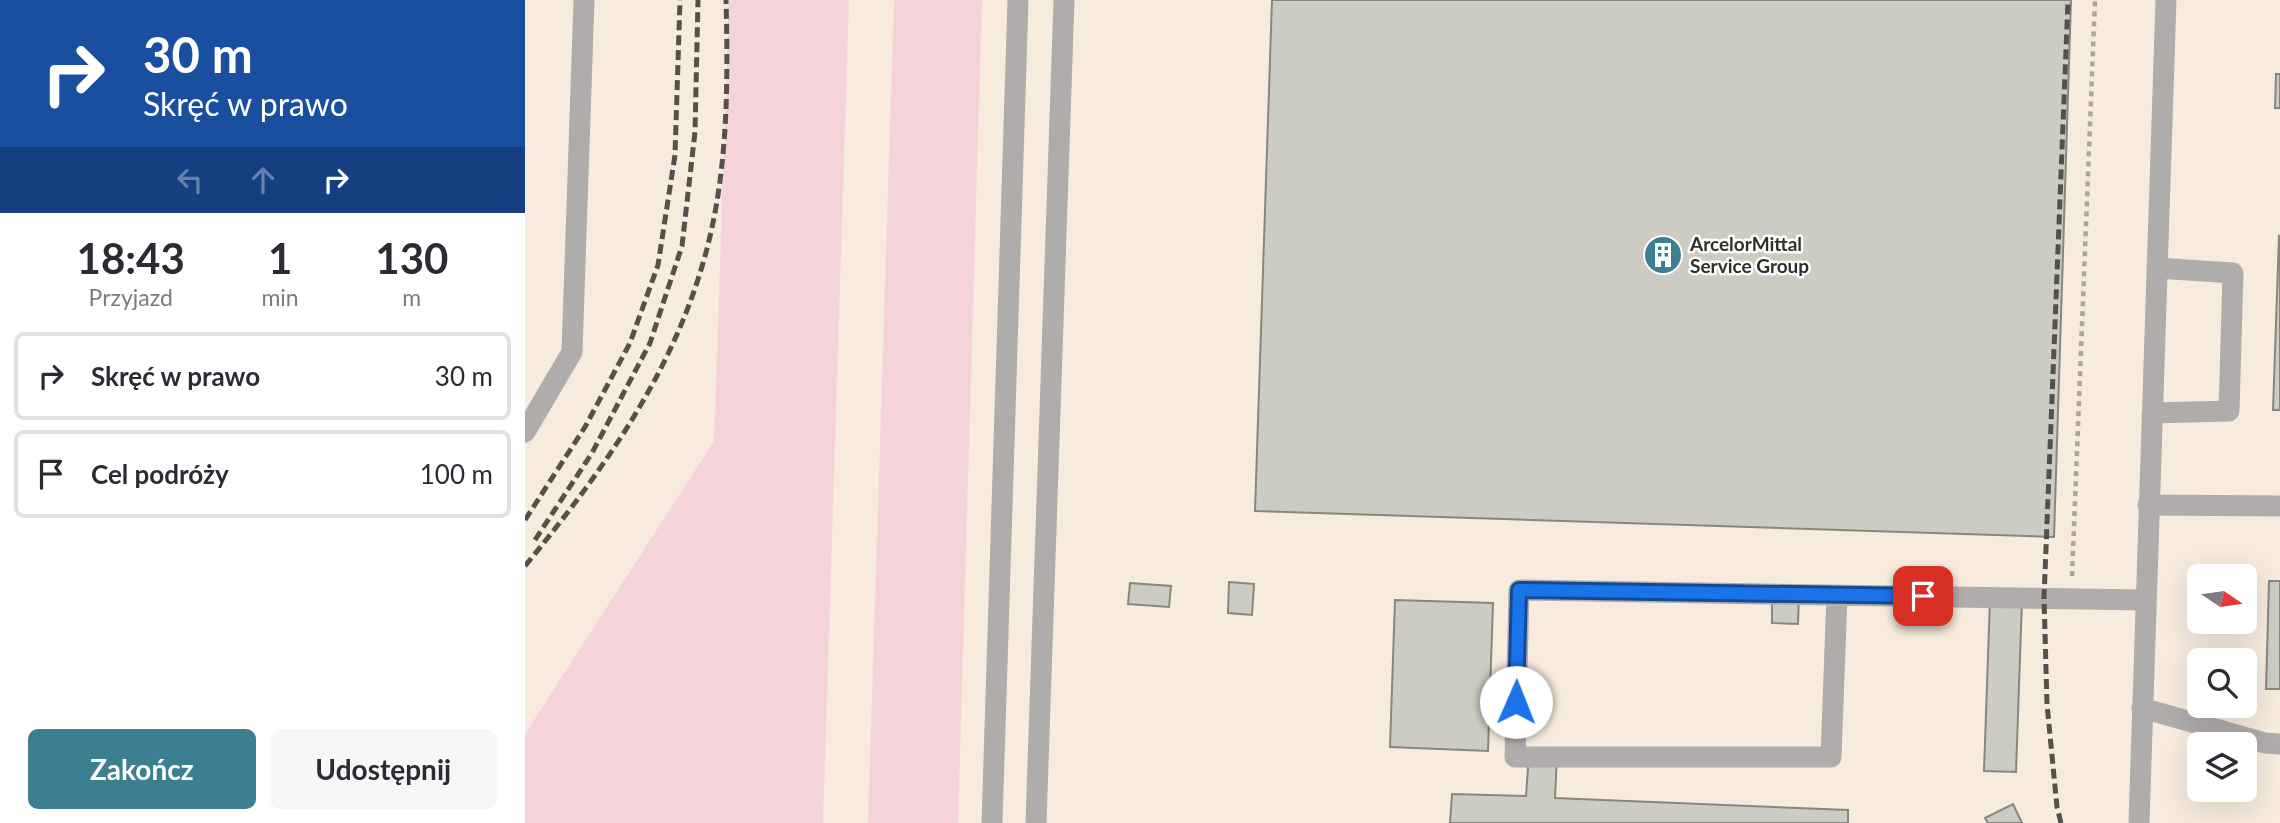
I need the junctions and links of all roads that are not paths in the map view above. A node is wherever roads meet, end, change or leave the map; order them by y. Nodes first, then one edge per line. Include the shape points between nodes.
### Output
1 (584, 0) edge
2 (1018, 0) edge
3 (1064, 0) edge
4 (2166, 0) edge
5 (2157, 268) junction
6 (2152, 413) junction
7 (525, 432) edge
8 (2148, 505) junction
9 (2280, 506) edge
10 (1837, 595) junction
11 (2145, 600) junction
12 (2142, 708) junction
13 (2280, 744) edge
14 (992, 823) edge
15 (1036, 823) edge
16 (2139, 823) edge

1 - 7 lane via 572,352
2 - 14 lane
3 - 15 lane
4 - 5 lane
5 - 6 lane
5 - 6 lane via 2233,272 2229,411
6 - 8 lane
8 - 9 lane
8 - 11 lane
10 - 10 lane via 1519,590 1515,757 1831,757
10 - 11 lane
11 - 12 lane
12 - 13 lane
12 - 16 lane

